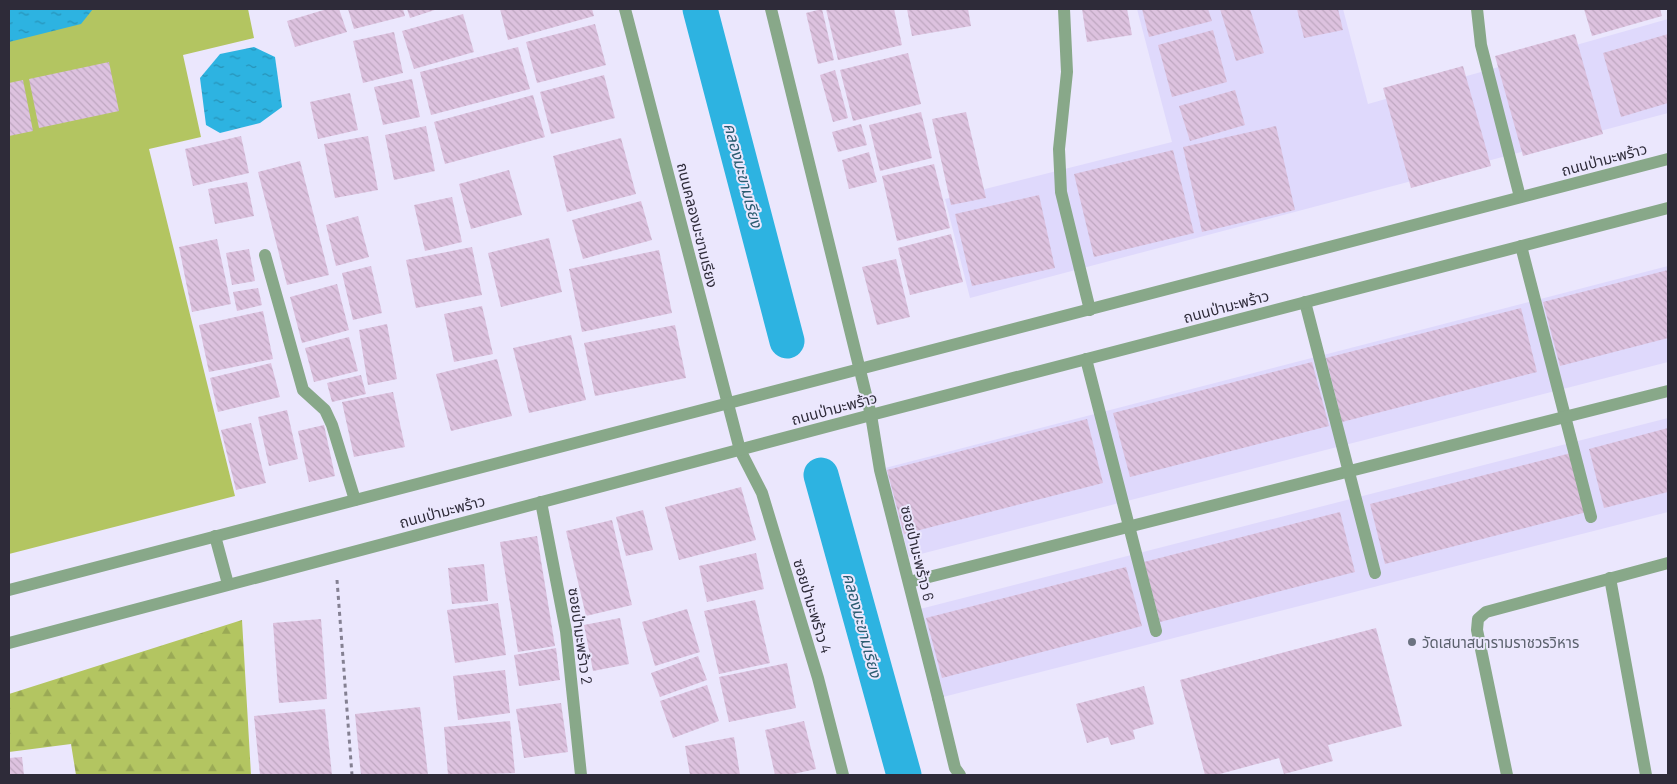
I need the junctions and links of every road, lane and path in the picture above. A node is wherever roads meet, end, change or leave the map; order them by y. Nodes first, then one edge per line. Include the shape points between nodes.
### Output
1 (626, 9) edge
2 (771, 9) edge
3 (1064, 9) edge
4 (1477, 9) edge
5 (1668, 158) edge
6 (1520, 198) junction
7 (1668, 208) edge
8 (1521, 246) junction
9 (266, 255) dead end
10 (1305, 302) junction
11 (1090, 310) junction
12 (1086, 359) junction
13 (860, 369) junction
14 (1668, 391) edge
15 (728, 403) junction
16 (872, 414) junction
17 (1565, 417) junction
18 (740, 450) junction
19 (1349, 471) junction
20 (355, 500) junction
21 (541, 502) junction
22 (1591, 518) dead end
23 (1129, 527) junction
24 (215, 536) junction
25 (335, 556) junction
26 (1668, 562) edge
27 (1375, 573) dead end
28 (1610, 578) junction
29 (910, 582) junction
30 (228, 584) junction
31 (9, 590) edge
32 (1156, 631) dead end
33 (9, 643) edge
34 (352, 775) edge
35 (581, 775) edge
36 (843, 775) edge
37 (960, 775) edge
38 (1507, 775) edge
39 (1646, 775) edge

1 - 15 street, ถนนคลองมะขามเรียง
2 - 13 street
3 - 11 street via 1067,72 1059,149 1061,192
4 - 6 street via 1481,46
5 - 6 street, ถนนป่ามะพร้าว
6 - 11 street, ถนนป่ามะพร้าว
7 - 8 street, ถนนป่ามะพร้าว
8 - 10 street, ถนนป่ามะพร้าว
8 - 17 street
9 - 20 street via 300,382 303,390 325,410
10 - 12 street, ถนนป่ามะพร้าว
10 - 19 street
11 - 13 street, ถนนป่ามะพร้าว
12 - 16 street, ถนนป่ามะพร้าว
12 - 23 street
13 - 15 street, ถนนป่ามะพร้าว
13 - 16 street
14 - 17 street
15 - 18 street, ถนนคลองมะขามเรียง
15 - 20 street, ถนนป่ามะพร้าว
16 - 18 street, ถนนป่ามะพร้าว
16 - 29 street, ซอยป่ามะพร้าว 6 via 880,470
17 - 19 street
17 - 22 street
18 - 21 street, ถนนป่ามะพร้าว
18 - 36 street, ซอยป่ามะพร้าว 4 via 762,493 818,678
19 - 23 street
19 - 27 street
20 - 24 street, ถนนป่ามะพร้าว
21 - 25 street, ถนนป่ามะพร้าว
21 - 35 street, ซอยป่ามะพร้าว 2 via 566,631
23 - 29 street
23 - 32 street
24 - 30 street
24 - 31 street, ถนนป่ามะพร้าว
25 - 30 street, ถนนป่ามะพร้าว
25 - 34 path
26 - 28 street
28 - 38 street via 1486,612 1478,619 1477,630
28 - 39 street
29 - 37 street, ซอยป่ามะพร้าว 6 via 955,768
30 - 33 street, ถนนป่ามะพร้าว

